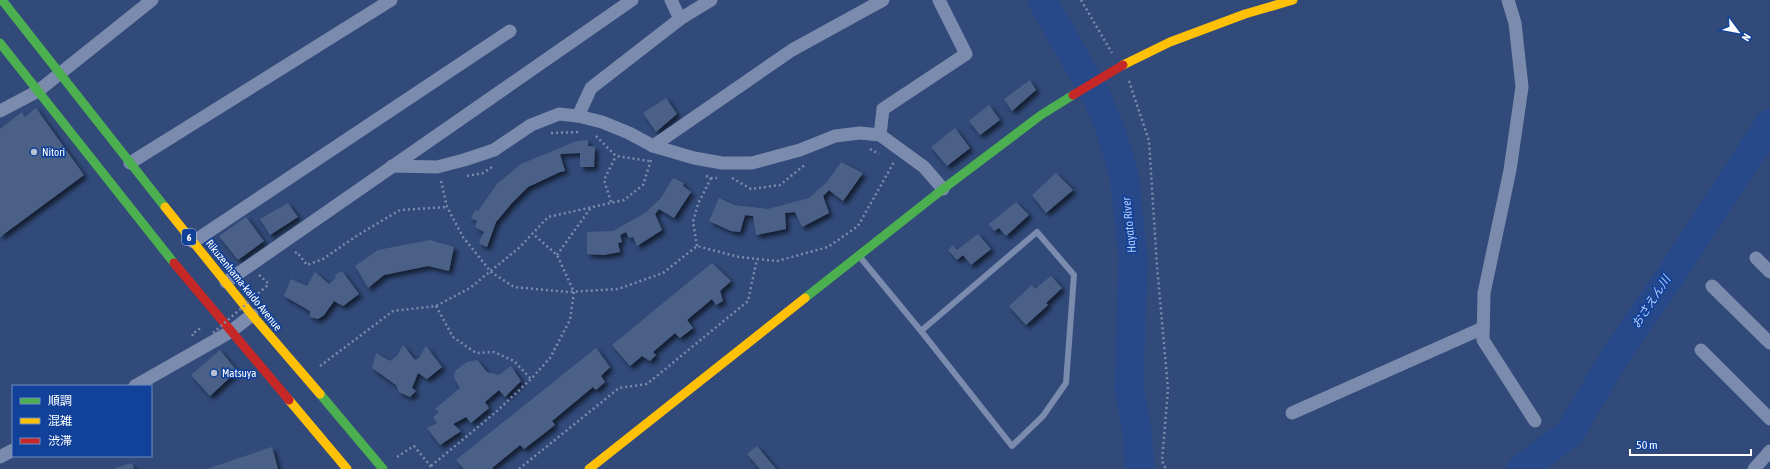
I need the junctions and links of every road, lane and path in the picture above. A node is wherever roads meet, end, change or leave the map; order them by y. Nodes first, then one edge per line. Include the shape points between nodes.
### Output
1 (2, 0) edge
2 (152, 0) edge
3 (391, 0) edge
4 (632, 0) edge
5 (671, 0) edge
6 (710, 0) edge
7 (883, 0) edge
8 (939, 0) edge
9 (1081, 0) edge
10 (1293, 0) edge
11 (1508, 0) edge
12 (680, 19) junction
13 (510, 31) dead end
14 (0, 43) edge
15 (1116, 59) dead end
16 (60, 73) junction
17 (1128, 78) dead end
18 (38, 91) junction
19 (0, 111) edge
20 (578, 116) junction
21 (585, 132) dead end
22 (592, 132) dead end
23 (549, 133) dead end
24 (880, 135) junction
25 (653, 146) junction
26 (901, 150) junction
27 (616, 156) junction
28 (651, 161) junction
29 (130, 163) junction
30 (495, 164) dead end
31 (392, 166) junction
32 (437, 167) junction
33 (462, 177) dead end
34 (711, 178) dead end
35 (448, 179) dead end
36 (440, 180) junction
37 (943, 189) junction
38 (611, 202) junction
39 (593, 206) junction
40 (447, 207) junction
41 (533, 234) junction
42 (193, 242) junction
43 (697, 246) junction
44 (558, 255) junction
45 (292, 256) dead end
46 (859, 256) junction
47 (757, 258) junction
48 (1756, 258) dead end
49 (248, 267) junction
50 (490, 272) junction
51 (1770, 272) edge
52 (263, 276) dead end
53 (226, 282) junction
54 (269, 284) dead end
55 (1712, 286) dead end
56 (574, 292) junction
57 (436, 306) junction
58 (252, 314) junction
59 (1483, 328) junction
60 (921, 331) junction
61 (230, 332) junction
62 (213, 333) dead end
63 (1770, 343) edge
64 (1701, 350) dead end
65 (305, 377) junction
66 (531, 379) junction
67 (137, 385) edge
68 (1292, 413) dead end
69 (1770, 419) edge
70 (1535, 421) dead end
71 (12, 451) edge
72 (1770, 451) edge
73 (0, 457) edge
74 (431, 466) junction
75 (383, 468) edge
76 (347, 469) edge
77 (434, 469) edge
78 (519, 469) edge
79 (589, 469) edge
80 (1166, 469) edge
81 (1754, 469) edge

1 - 16 main road, Rikuzenhama-kaido Avenue / 6
2 - 16 street
3 - 29 street
4 - 31 street
5 - 12 street
6 - 12 street
7 - 25 street via 792,50
8 - 24 street via 966,54 883,109
9 - 15 path
10 - 37 main road, bridge via 1245,14 1170,42 1124,65 1041,115
11 - 59 street via 1515,23 1522,87 1510,170 1484,293
12 - 20 street via 591,88
13 - 42 street
14 - 18 main road
16 - 18 street
16 - 29 main road, Rikuzenhama-kaido Avenue / 6
17 - 80 path via 1149,141 1168,389 1162,461
18 - 19 street
18 - 61 main road
20 - 25 street via 602,122
20 - 32 street via 559,114 531,125 494,150
21 - 23 path
22 - 27 path
24 - 25 street via 860,133 835,136 800,150 752,163 694,158
24 - 26 street
25 - 28 path
26 - 37 street via 924,167
26 - 47 path via 858,226 828,247 777,260
27 - 28 path
27 - 38 path via 604,180
28 - 38 path via 643,185 624,200
29 - 42 main road, Rikuzenhama-kaido Avenue / 6
30 - 33 path via 483,173
31 - 32 street
31 - 49 street
32 - 36 path
34 - 43 path via 698,204 693,222
35 - 36 path
36 - 40 path
37 - 46 main road
38 - 39 path
39 - 41 path via 548,217
39 - 44 path
40 - 45 path via 400,210 323,259 307,265 297,252
40 - 50 path via 463,237
41 - 44 path
41 - 50 path
42 - 53 main road, Rikuzenhama-kaido Avenue / 6
43 - 47 path via 739,257
43 - 56 path via 663,273 618,289
44 - 56 path
46 - 60 lane
46 - 79 main road
47 - 78 path via 748,301 647,384 619,388
48 - 51 street
49 - 52 path via 257,279
49 - 53 street
50 - 56 path via 514,287
50 - 57 path via 470,288
53 - 58 main road, Rikuzenhama-kaido Avenue / 6
54 - 62 path, bridge
55 - 63 street
56 - 66 path via 570,320 550,358
57 - 65 path via 393,311
57 - 66 path via 453,336 476,353 494,352 514,362
58 - 61 street
58 - 65 main road, Rikuzenhama-kaido Avenue / 6
59 - 68 street
59 - 70 street via 1483,340
60 - 60 lane via 1012,446 1043,416 1066,382 1074,275 1037,232
61 - 67 street
61 - 76 main road
64 - 69 street
65 - 75 main road, Rikuzenhama-kaido Avenue / 6
66 - 74 path
71 - 73 street
72 - 81 street
74 - 75 path via 414,446
74 - 77 path

